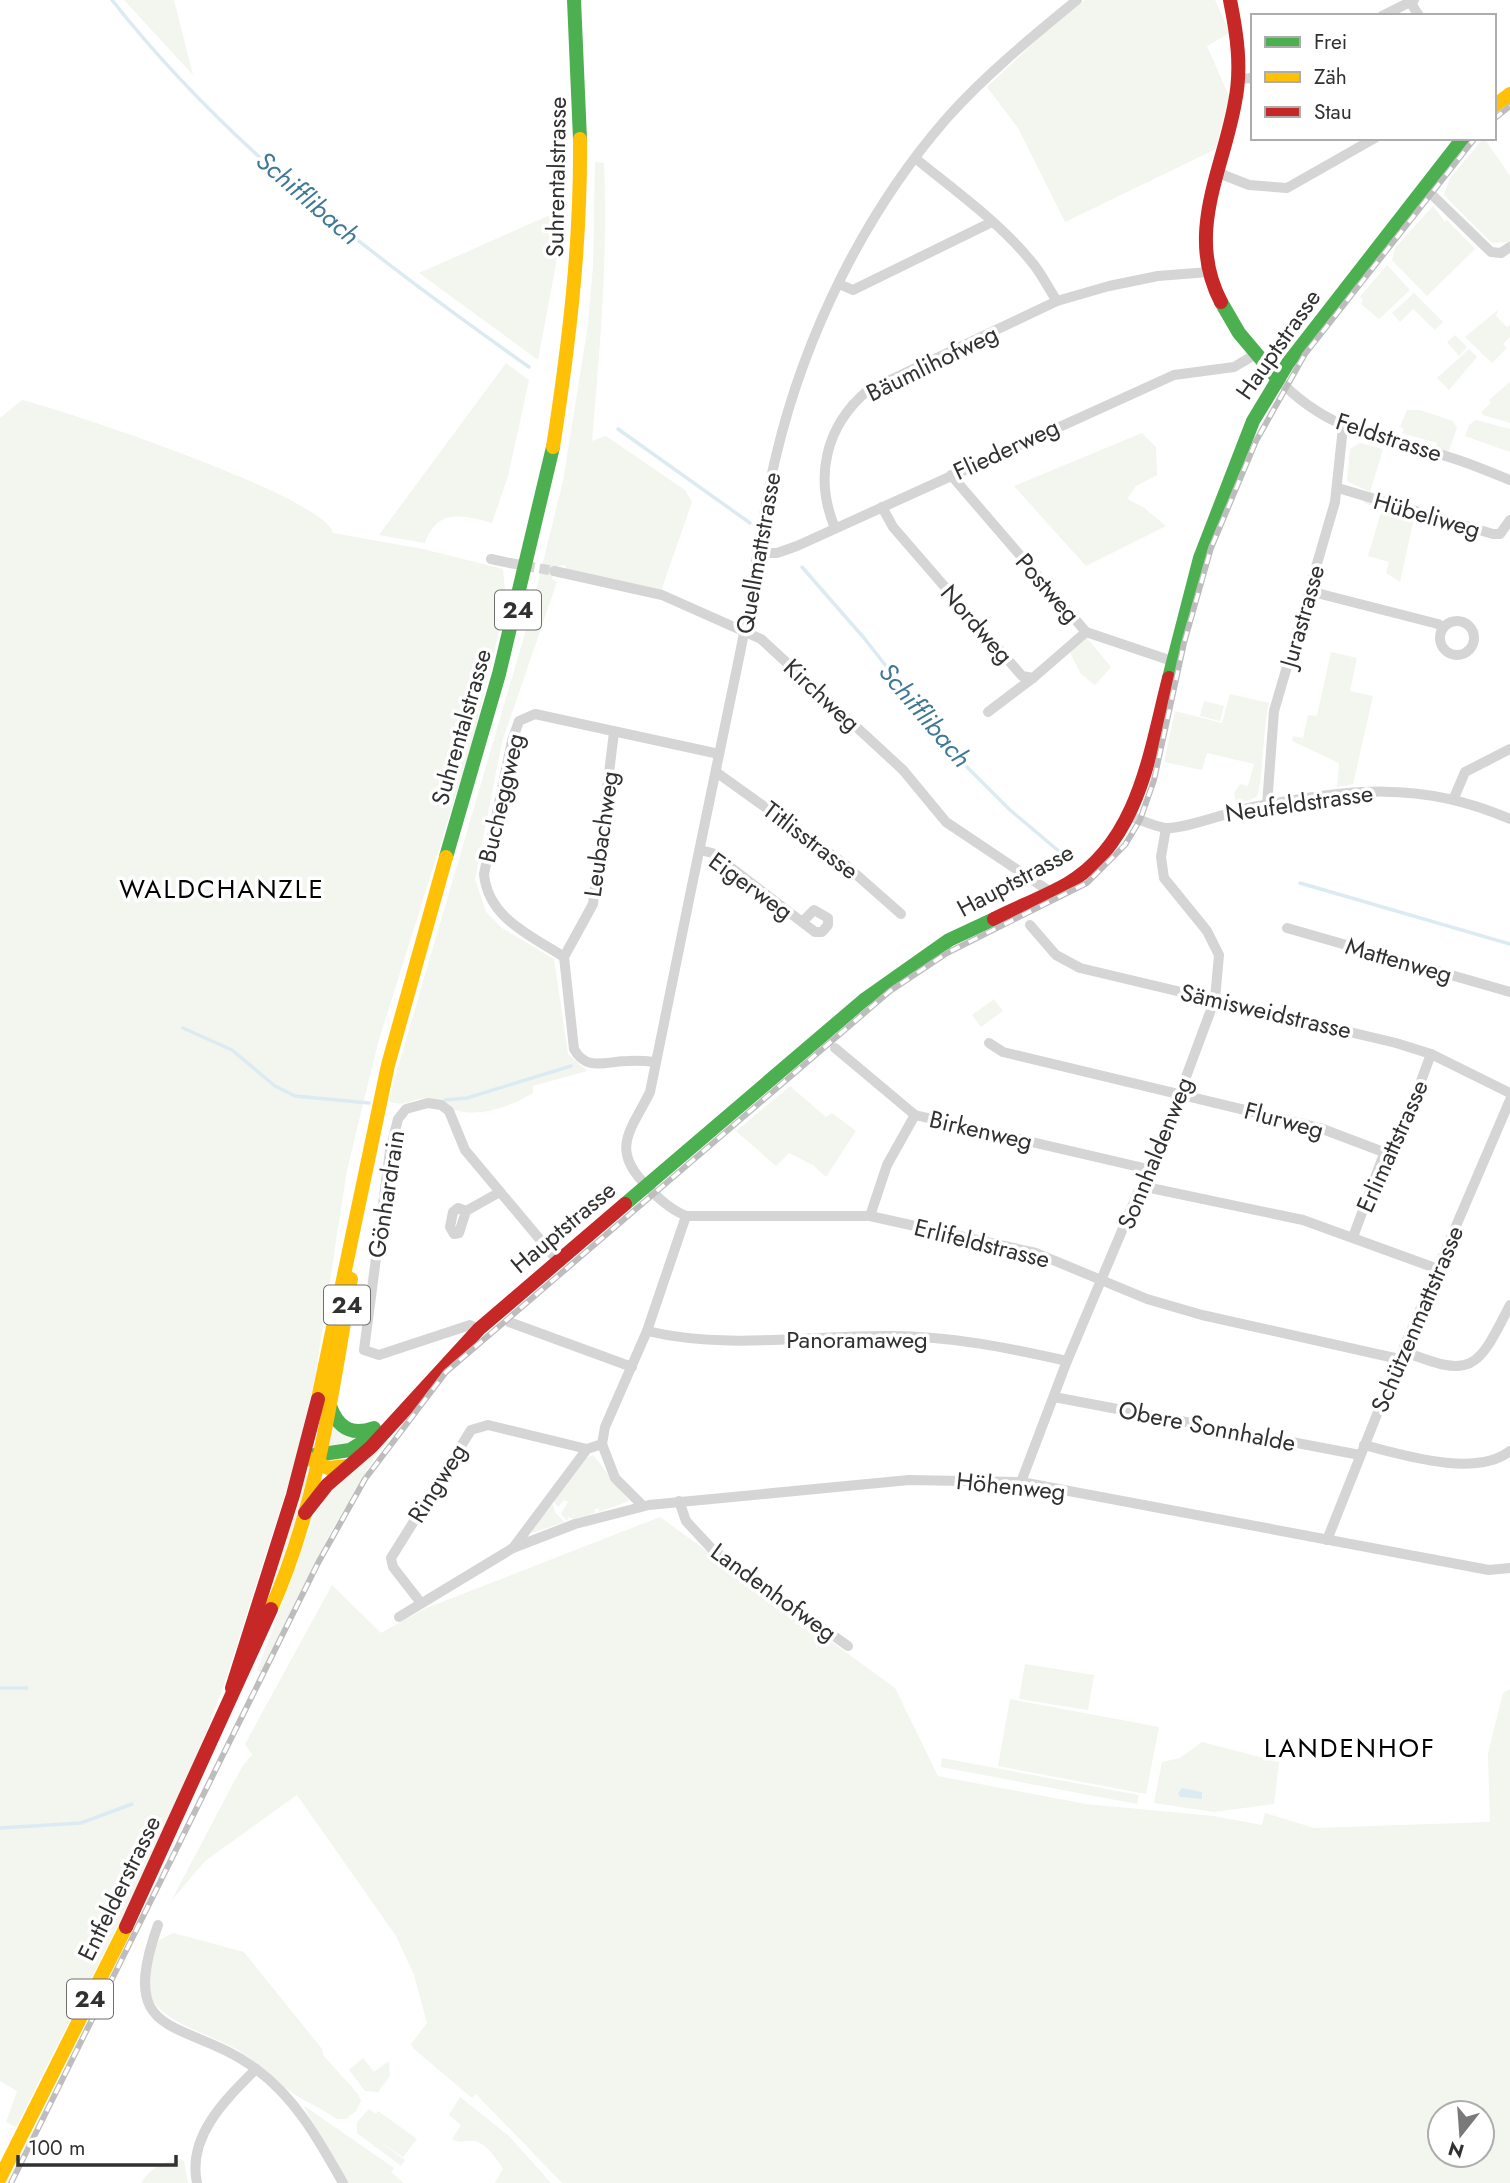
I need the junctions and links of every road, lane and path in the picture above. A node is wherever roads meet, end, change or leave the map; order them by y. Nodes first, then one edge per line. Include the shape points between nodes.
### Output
1 (574, 0) edge
2 (1077, 0) edge
3 (1230, 0) edge
4 (1411, 1) edge
5 (1386, 14) edge
6 (1246, 78) edge
7 (1371, 140) edge
8 (1461, 140) edge
9 (915, 158) junction
10 (1216, 172) junction
11 (1424, 187) junction
12 (992, 222) junction
13 (1510, 247) edge
14 (1209, 272) junction
15 (839, 284) junction
16 (1057, 301) junction
17 (1256, 354) junction
18 (1277, 378) junction
19 (1343, 427) junction
20 (951, 475) junction
21 (1510, 480) edge
22 (1338, 488) junction
23 (883, 507) junction
24 (1510, 520) edge
25 (835, 528) junction
26 (759, 553) junction
27 (491, 559) dead end
28 (510, 564) tunnel mouth
29 (554, 571) tunnel mouth
30 (1309, 591) junction
31 (1443, 628) dead end
32 (745, 630) junction
33 (1086, 632) junction
34 (1171, 661) junction
35 (1033, 678) junction
36 (988, 712) dead end
37 (614, 732) junction
38 (1510, 749) edge
39 (719, 754) junction
40 (716, 772) junction
41 (1454, 798) junction
42 (1267, 805) junction
43 (1129, 816) junction
44 (1510, 819) edge
45 (1166, 828) junction
46 (700, 850) junction
47 (1049, 891) junction
48 (901, 914) dead end
49 (802, 922) dead end
50 (1031, 925) dead end
51 (1287, 928) dead end
52 (564, 957) junction
53 (1510, 992) edge
54 (1215, 999) junction
55 (989, 1043) dead end
56 (835, 1048) dead end
57 (1431, 1054) junction
58 (656, 1062) junction
59 (1180, 1093) junction
60 (1510, 1094) edge
61 (1510, 1100) edge
62 (915, 1115) junction
63 (1385, 1153) junction
64 (1147, 1169) junction
65 (647, 1186) junction
66 (1141, 1186) junction
67 (500, 1192) junction
68 (357, 1204) junction
69 (466, 1211) dead end
70 (686, 1216) junction
71 (870, 1216) junction
72 (1353, 1237) junction
73 (558, 1261) junction
74 (1438, 1269) junction
75 (1102, 1280) junction
76 (1510, 1305) edge
77 (509, 1322) dead end
78 (479, 1329) junction
79 (647, 1331) junction
80 (1401, 1355) junction
81 (1067, 1361) junction
82 (632, 1367) junction
83 (1054, 1397) junction
84 (330, 1406) junction
85 (394, 1419) junction
86 (602, 1444) junction
87 (587, 1450) junction
88 (1362, 1450) junction
89 (1510, 1451) edge
90 (312, 1458) junction
91 (348, 1466) junction
92 (1021, 1482) junction
93 (679, 1501) junction
94 (643, 1506) junction
95 (304, 1514) junction
96 (1327, 1540) junction
97 (513, 1548) junction
98 (1510, 1568) edge
99 (421, 1603) junction
100 (399, 1617) dead end
101 (848, 1646) dead end
102 (232, 1688) junction
103 (158, 1925) dead end
104 (256, 2069) junction
105 (0, 2178) edge
106 (197, 2183) edge
107 (343, 2183) edge

1 - 68 main road, Suhrentalstrasse / 24 via 582,214 568,361 552,460 502,666 402,1009
2 - 9 street, Quellmattstrasse via 971,93
3 - 6 main road
4 - 5 street
6 - 10 main road
7 - 10 street via 1287,188 1249,185
8 - 11 main road, Hauptstrasse
9 - 12 street
9 - 15 street, Quellmattstrasse via 874,219
10 - 14 main road via 1204,225
11 - 13 street via 1491,252 1501,253
11 - 18 main road, Hauptstrasse
12 - 15 street via 853,290
12 - 16 street via 1032,261
14 - 16 street, Bäumlihofweg via 1158,276
14 - 17 main road via 1230,316
15 - 26 street, Quellmattstrasse via 804,364 776,455
16 - 25 street, Bäumlihofweg via 867,391 851,405 826,454 823,483
17 - 18 main road
17 - 20 street, Fliederweg via 1234,367 1174,374
18 - 19 street, Feldstrasse
18 - 34 main road, Hauptstrasse via 1253,421 1219,504
19 - 21 street, Feldstrasse via 1454,458
19 - 22 street, Jurastrasse
20 - 23 street, Fliederweg
20 - 33 street, Postweg
22 - 24 street, Hübeliweg via 1493,534 1506,529
22 - 30 street, Jurastrasse
23 - 25 street, Fliederweg
23 - 35 street, Nordweg via 893,527 1022,676
25 - 26 street, Fliederweg via 777,553
26 - 32 street, Quellmattstrasse
27 - 28 street
29 - 32 street, Kirchweg via 662,595
30 - 31 street
30 - 42 street, Jurastrasse via 1274,711
32 - 39 street, Quellmattstrasse
32 - 47 street, Kirchweg via 761,639 903,770 946,822
33 - 34 street, Postweg
33 - 35 street, Nordweg
34 - 43 main road, Hauptstrasse
35 - 36 street
37 - 39 street, Bucheggweg
37 - 52 street, Leubachweg via 593,904
37 - 52 street, Bucheggweg via 535,714 519,722 512,741 484,874 485,893 500,915
38 - 41 street via 1465,772
39 - 40 street, Quellmattstrasse
40 - 46 street, Quellmattstrasse
40 - 48 street, Titlisstrasse via 842,862
41 - 42 street, Neufeldstrasse via 1362,791
41 - 44 street, Neufeldstrasse
42 - 45 street, Neufeldstrasse
43 - 45 street
43 - 47 main road, Hauptstrasse via 1096,862 1069,883
45 - 54 street, Sonnhaldenweg via 1161,858 1164,878 1207,930 1219,955
46 - 49 street, Eigerweg via 712,853
46 - 58 street, Quellmattstrasse
47 - 65 main road, Hauptstrasse via 923,956 824,1033
50 - 54 street, Sämisweidstrasse via 1051,950 1075,967
51 - 53 street, Mattenweg
52 - 58 street via 574,1049 580,1060 594,1065
54 - 57 street, Sämisweidstrasse
54 - 59 street, Sonnhaldenweg
55 - 59 street, Flurweg via 1003,1052
56 - 62 street, Birkenweg
57 - 60 street, Sämisweidstrasse
57 - 63 street, Erlimattstrasse via 1399,1141
58 - 65 street, Quellmattstrasse via 650,1092 625,1147 629,1167
59 - 63 street, Flurweg via 1320,1128
59 - 64 street, Sonnhaldenweg
61 - 74 street, Schützenmattstrasse
62 - 64 street, Birkenweg
62 - 71 street via 887,1165
63 - 72 street, Erlimattstrasse
64 - 66 street, Sonnhaldenweg
65 - 70 street via 661,1202
65 - 73 main road, Hauptstrasse
66 - 72 street via 1290,1217
66 - 75 street, Sonnhaldenweg
67 - 69 street
67 - 73 street
67 - 78 street, Gönhardrain via 465,1150 449,1111 441,1105 428,1103 406,1110 398,1119 364,1350 379,1355 470,1325
68 - 84 main road, Entfelderstrasse / 24 via 352,1269
68 - 90 main road, Suhrentalstrasse / 24
70 - 71 street, Erlifeldstrasse
70 - 79 street
71 - 75 street, Erlifeldstrasse via 1037,1253
72 - 74 street
73 - 78 main road, Hauptstrasse
74 - 80 street, Schützenmattstrasse
75 - 80 street, Erlifeldstrasse via 1202,1315
75 - 81 street, Sonnhaldenweg
76 - 80 street, Erlifeldstrasse via 1476,1361 1455,1368
77 - 82 street
78 - 85 main road, Hauptstrasse
79 - 81 street, Panoramaweg via 706,1341 943,1339
79 - 82 street
80 - 88 street, Schützenmattstrasse
81 - 83 street, Sonnhaldenweg
82 - 86 street
83 - 88 street, Obere Sonnhalde
83 - 92 street, Sonnhaldenweg
84 - 85 main road via 344,1431 358,1434
84 - 90 main road, Entfelderstrasse / 24
85 - 90 main road via 350,1450
85 - 91 main road
86 - 87 street
86 - 94 street via 615,1478
87 - 97 street
87 - 99 street, Ringweg via 488,1425 471,1430 391,1558
88 - 89 street, Obere Sonnhalde via 1454,1464 1503,1457
88 - 96 street, Schützenmattstrasse
90 - 91 main road via 328,1468
90 - 95 main road, Entfelderstrasse / 24
90 - 102 main road, Entfelderstrasse / 24
91 - 95 main road
92 - 93 street, Höhenweg via 909,1480
92 - 96 street, Höhenweg
93 - 94 street, Höhenweg
93 - 101 street, Landenhofweg via 685,1521 712,1549
94 - 97 street, Höhenweg via 575,1524
95 - 102 main road, Entfelderstrasse / 24 via 254,1650
96 - 98 street, Höhenweg via 1489,1570
97 - 99 street
99 - 100 street
102 - 105 main road, Entfelderstrasse / 24 via 136,1908
103 - 104 street via 142,1986 149,2004 162,2021
104 - 106 street via 204,2132 195,2156
104 - 107 street via 296,2106

